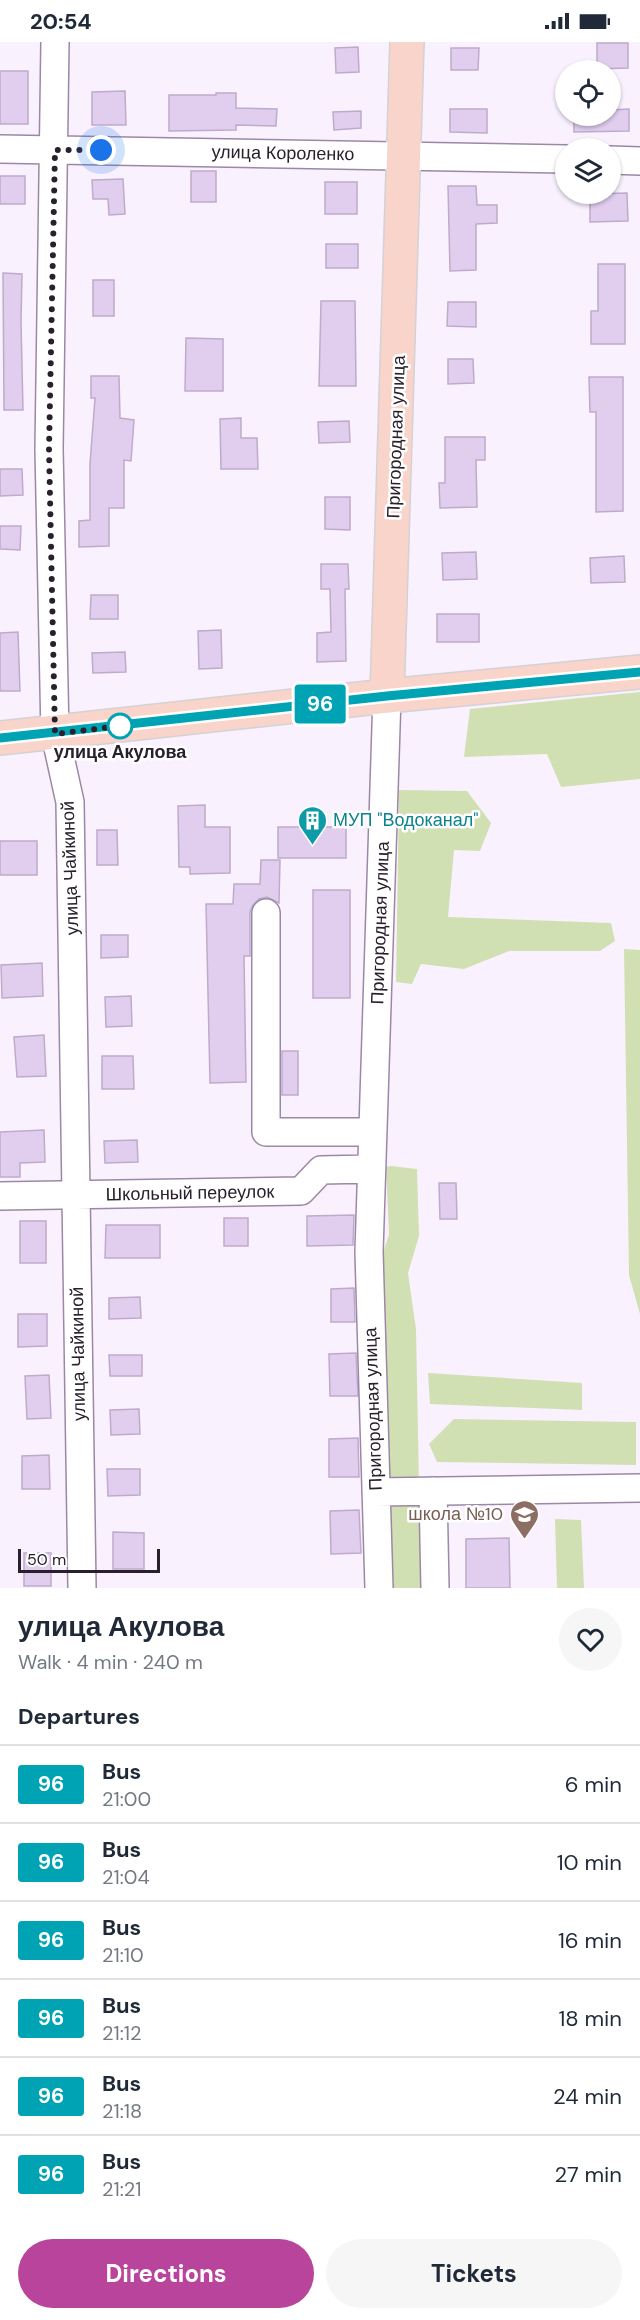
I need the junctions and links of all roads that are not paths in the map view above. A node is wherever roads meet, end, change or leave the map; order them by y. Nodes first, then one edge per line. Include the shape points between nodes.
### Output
1 (55, 42) edge
2 (407, 42) edge
3 (0, 149) edge
4 (55, 150) junction
5 (405, 155) junction
6 (555, 159) edge
7 (621, 160) edge
8 (640, 161) edge
9 (640, 672) edge
10 (387, 696) junction
11 (55, 734) junction
12 (0, 738) edge
13 (266, 913) dead end
14 (373, 1132) junction
15 (372, 1169) junction
16 (75, 1195) junction
17 (0, 1196) edge
18 (640, 1488) edge
19 (433, 1491) junction
20 (376, 1492) junction
21 (82, 1588) edge
22 (379, 1588) edge
23 (435, 1588) edge

1 - 4 street, улица Чайкиной
2 - 5 main road, Пригородная улица
3 - 4 street, улица Короленко
4 - 5 street, улица Короленко
4 - 11 street, улица Чайкиной via 49,449
5 - 6 street, улица Короленко
5 - 10 main road, Пригородная улица
7 - 8 street
9 - 10 main road
10 - 11 main road
10 - 14 street, Пригородная улица
11 - 12 main road
11 - 16 street, улица Чайкиной via 70,802
13 - 14 street via 266,1132
14 - 15 street, Пригородная улица
15 - 16 street, Школьный переулок via 321,1170 301,1191
15 - 20 street, Пригородная улица via 369,1252
16 - 17 street, Школьный переулок
16 - 21 street, улица Чайкиной
18 - 19 street
19 - 20 street
19 - 23 street
20 - 22 street, Пригородная улица

